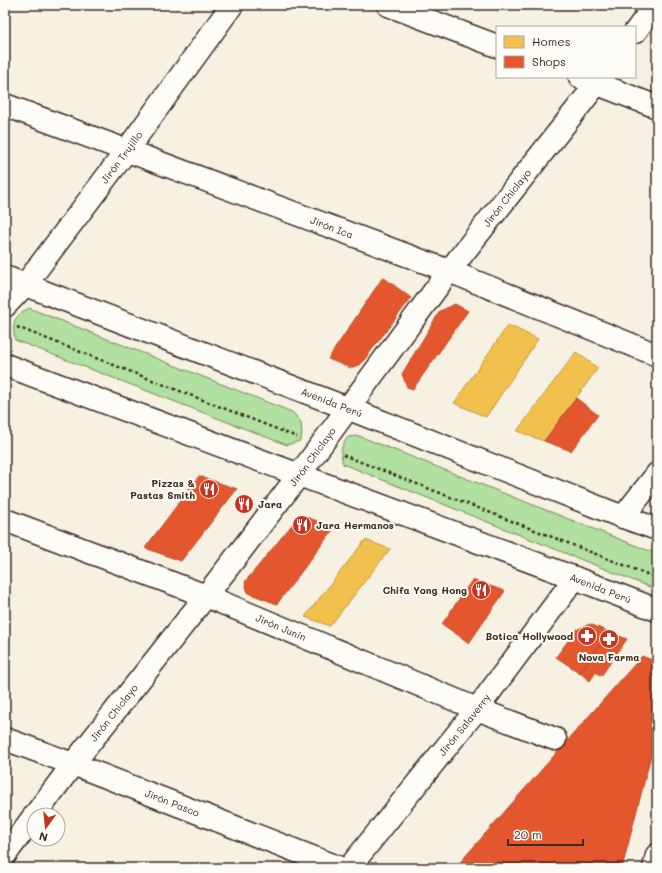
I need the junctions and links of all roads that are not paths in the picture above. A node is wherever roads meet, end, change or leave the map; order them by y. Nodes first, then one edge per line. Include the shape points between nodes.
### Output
1 (232, 5) edge
2 (388, 5) edge
3 (655, 5) edge
4 (636, 31) edge
5 (496, 46) edge
6 (593, 79) edge
7 (5, 105) edge
8 (657, 107) edge
9 (127, 150) junction
10 (449, 270) junction
11 (15, 281) edge
12 (5, 306) edge
13 (657, 355) edge
14 (5, 365) edge
15 (347, 408) junction
16 (657, 474) edge
17 (298, 475) junction
18 (623, 517) junction
19 (5, 520) edge
20 (657, 529) edge
21 (575, 578) junction
22 (206, 596) junction
23 (657, 610) edge
24 (477, 709) junction
25 (5, 738) edge
26 (555, 739) dead end
27 (73, 764) junction
28 (41, 807) edge
29 (26, 827) edge
30 (5, 855) edge
31 (657, 855) edge
32 (340, 868) edge
33 (349, 868) edge
34 (654, 868) edge

1 - 9 street, Jirón Trujillo
2 - 5 street
3 - 4 street
6 - 8 street
6 - 10 street, Jirón Chiclayo
7 - 9 street, Jirón Ica
9 - 10 street, Jirón Ica
9 - 11 street, Jirón Trujillo
10 - 13 street, Jirón Ica
10 - 15 street, Jirón Chiclayo
11 - 12 street, Jirón Trujillo
11 - 15 street, Avenida Perú
14 - 17 street, Avenida Perú
15 - 17 street, Jirón Chiclayo
15 - 18 street, Avenida Perú
16 - 18 street
17 - 21 street, Avenida Perú
17 - 22 street, Jirón Chiclayo
18 - 20 street, Avenida Perú
19 - 22 street, Jirón Junín
21 - 23 street, Avenida Perú
21 - 24 street, Jirón Salaverry
22 - 24 street, Jirón Junín
22 - 27 street, Jirón Chiclayo
24 - 26 street, Jirón Junín
24 - 33 street, Jirón Salaverry
25 - 27 street, Jirón Pasco
27 - 28 street, Jirón Chiclayo
27 - 32 street, Jirón Pasco
29 - 30 street, Jirón Chiclayo
31 - 34 street

